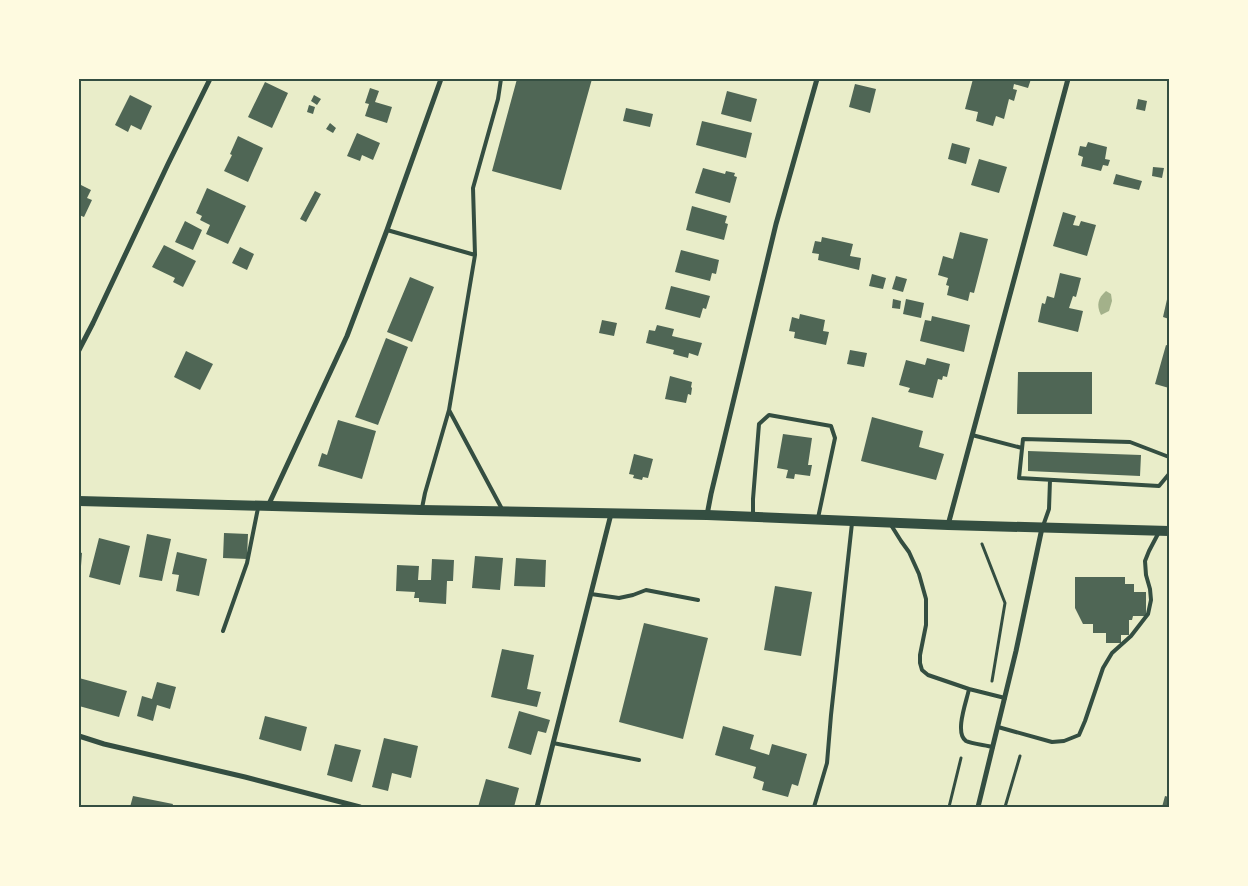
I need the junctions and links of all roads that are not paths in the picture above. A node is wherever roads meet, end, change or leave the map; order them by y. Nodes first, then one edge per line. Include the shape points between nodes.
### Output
1 (210, 79) edge
2 (441, 79) edge
3 (501, 79) edge
4 (816, 79) edge
5 (1068, 79) edge
6 (387, 230) junction
7 (475, 255) junction
8 (79, 350) edge
9 (449, 410) junction
10 (972, 435) junction
11 (1022, 448) junction
12 (1169, 457) edge
13 (1169, 474) edge
14 (1050, 480) junction
15 (79, 501) edge
16 (263, 506) junction
17 (422, 510) junction
18 (503, 511) junction
19 (611, 513) junction
20 (707, 515) junction
21 (753, 517) junction
22 (818, 520) junction
23 (853, 521) junction
24 (890, 523) junction
25 (948, 526) junction
26 (1042, 528) junction
27 (1165, 530) edge
28 (591, 594) junction
29 (698, 600) dead end
30 (223, 631) dead end
31 (970, 689) junction
32 (1004, 698) junction
33 (998, 727) junction
34 (79, 736) edge
35 (553, 743) junction
36 (993, 747) junction
37 (639, 760) dead end
38 (360, 807) edge
39 (537, 807) edge
40 (814, 807) edge
41 (978, 807) edge

1 - 8 street
2 - 6 street
3 - 7 lane via 473,188
4 - 20 street via 776,224
5 - 10 street
6 - 7 lane
6 - 16 street via 348,336
7 - 9 lane
9 - 17 lane
9 - 18 lane
10 - 11 lane
10 - 25 street
11 - 12 lane via 1023,439 1130,442
11 - 14 lane via 1019,478
13 - 14 lane via 1159,486
14 - 26 lane via 1049,509
15 - 16 main road
16 - 17 main road
16 - 30 lane
17 - 18 main road
18 - 19 main road
19 - 20 main road
19 - 28 street
20 - 21 main road
21 - 22 main road
21 - 22 lane via 759,424 769,415 831,426 835,438
22 - 23 main road
23 - 24 main road
23 - 40 lane via 827,763
24 - 25 main road
24 - 31 lane via 909,552 926,599 926,625 920,655 922,670
25 - 26 main road
26 - 27 main road
26 - 32 street
27 - 33 lane via 1145,561 1151,600 1148,614 1112,653 1103,668 1079,735 1052,742
28 - 29 lane via 618,598 646,590
28 - 35 street
31 - 32 lane
31 - 36 lane via 960,728 962,736 966,741
32 - 33 street
33 - 36 street
34 - 38 street
35 - 37 lane
35 - 39 street
36 - 41 street

